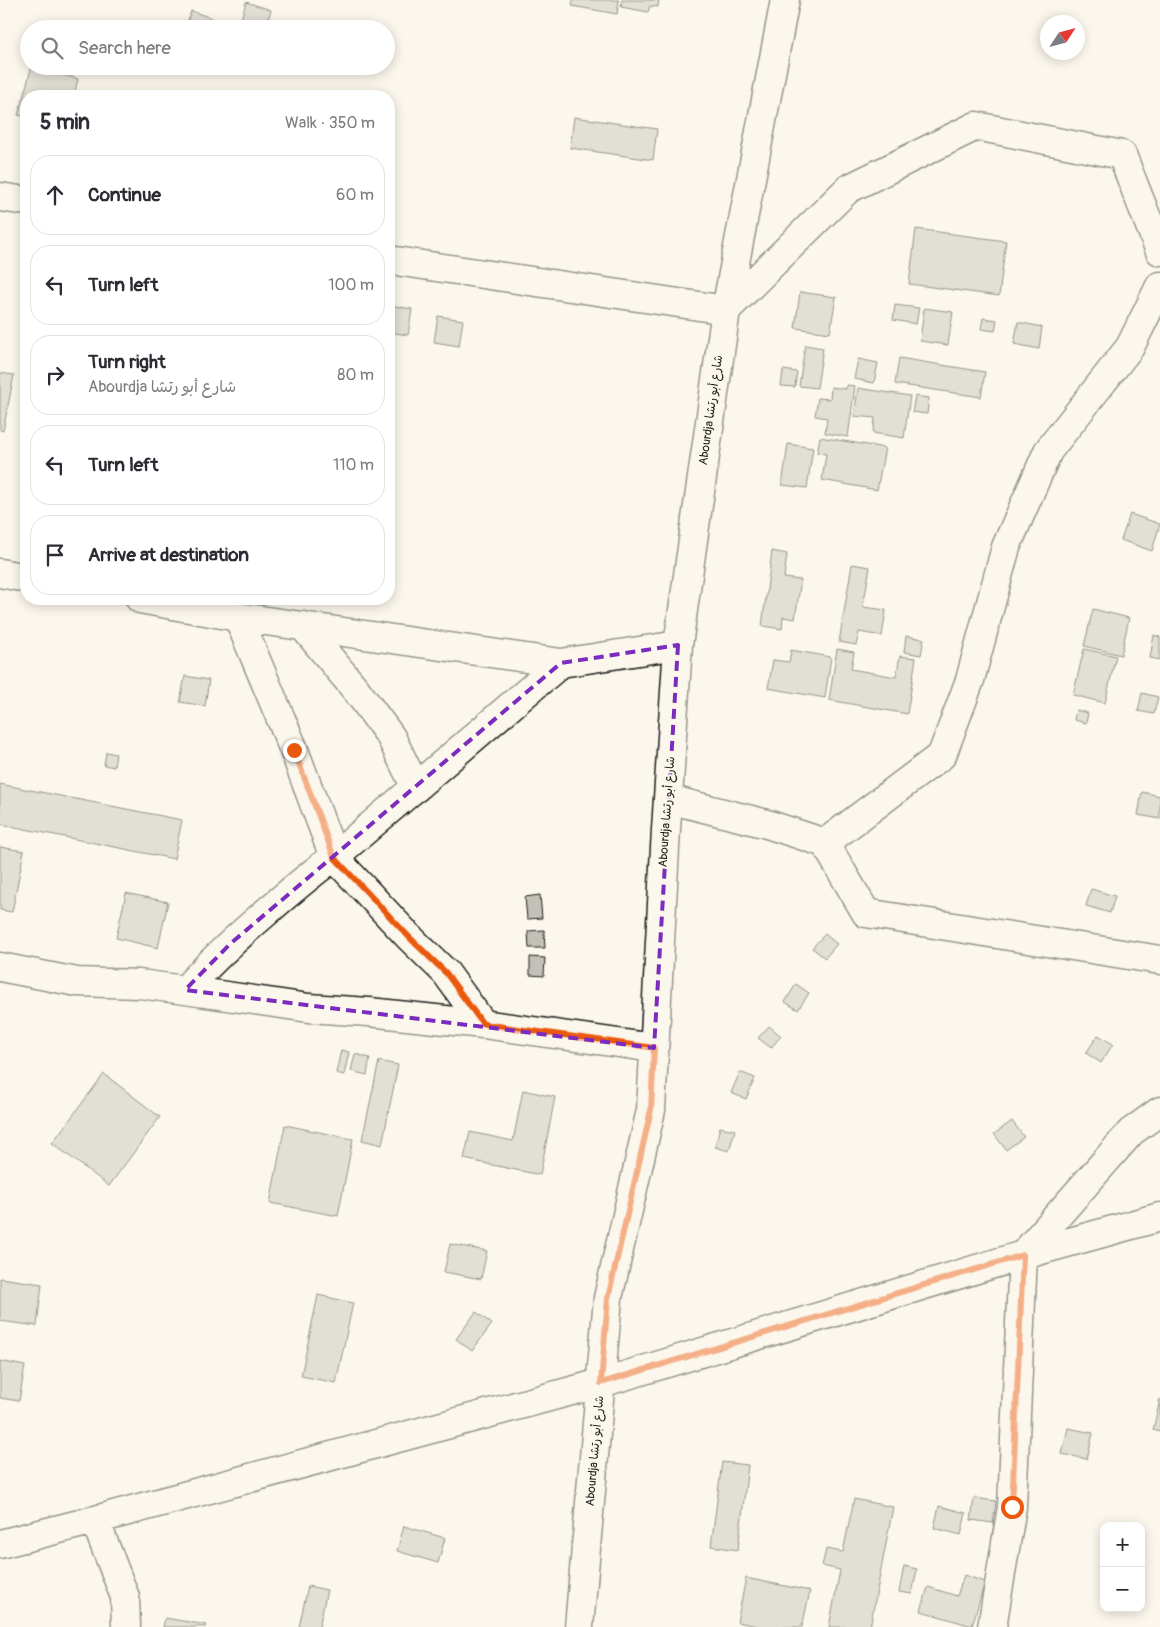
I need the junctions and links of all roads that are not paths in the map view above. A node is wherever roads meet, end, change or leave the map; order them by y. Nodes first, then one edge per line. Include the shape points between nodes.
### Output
1 (785, 0) edge
2 (0, 196) edge
3 (20, 200) edge
4 (1160, 251) edge
5 (395, 261) edge
6 (1160, 286) edge
7 (726, 310) junction
8 (0, 573) edge
9 (20, 577) edge
10 (173, 605) edge
11 (238, 617) junction
12 (303, 626) junction
13 (678, 645) junction
14 (561, 662) junction
15 (416, 788) junction
16 (668, 799) junction
17 (825, 843) junction
18 (334, 857) junction
19 (1160, 960) edge
20 (0, 967) edge
21 (185, 990) junction
22 (483, 1024) junction
23 (654, 1048) junction
24 (1160, 1111) edge
25 (1160, 1218) edge
26 (1023, 1255) junction
27 (601, 1383) junction
28 (95, 1520) junction
29 (0, 1544) edge
30 (126, 1627) edge
31 (579, 1627) edge
32 (992, 1627) edge

1 - 7 street, Abourdja شارع أبو رتشا
2 - 3 street
4 - 7 street via 1122,155 976,126 848,189
5 - 7 street
6 - 17 street via 1130,347 1048,451 1006,547 970,680 942,755
7 - 13 street, Abourdja شارع أبو رتشا
8 - 9 street
10 - 11 street
11 - 12 street
11 - 18 street via 294,750
12 - 14 street
12 - 15 street via 358,691 391,737
13 - 14 street
13 - 16 street, Abourdja شارع أبو رتشا
14 - 15 street
15 - 18 street
16 - 17 street via 767,824
16 - 23 street, Abourdja شارع أبو رتشا
17 - 19 street via 866,913
18 - 21 street via 230,944
18 - 22 street via 446,973
20 - 21 street via 77,982 139,984
21 - 22 street via 309,1008
22 - 23 street
23 - 27 street, Abourdja شارع أبو رتشا via 651,1110 608,1298
24 - 26 street via 1131,1132
25 - 26 street
26 - 27 street
26 - 32 street via 1012,1507
27 - 28 street
27 - 31 street, Abourdja شارع أبو رتشا
28 - 29 street
28 - 30 street via 124,1597

